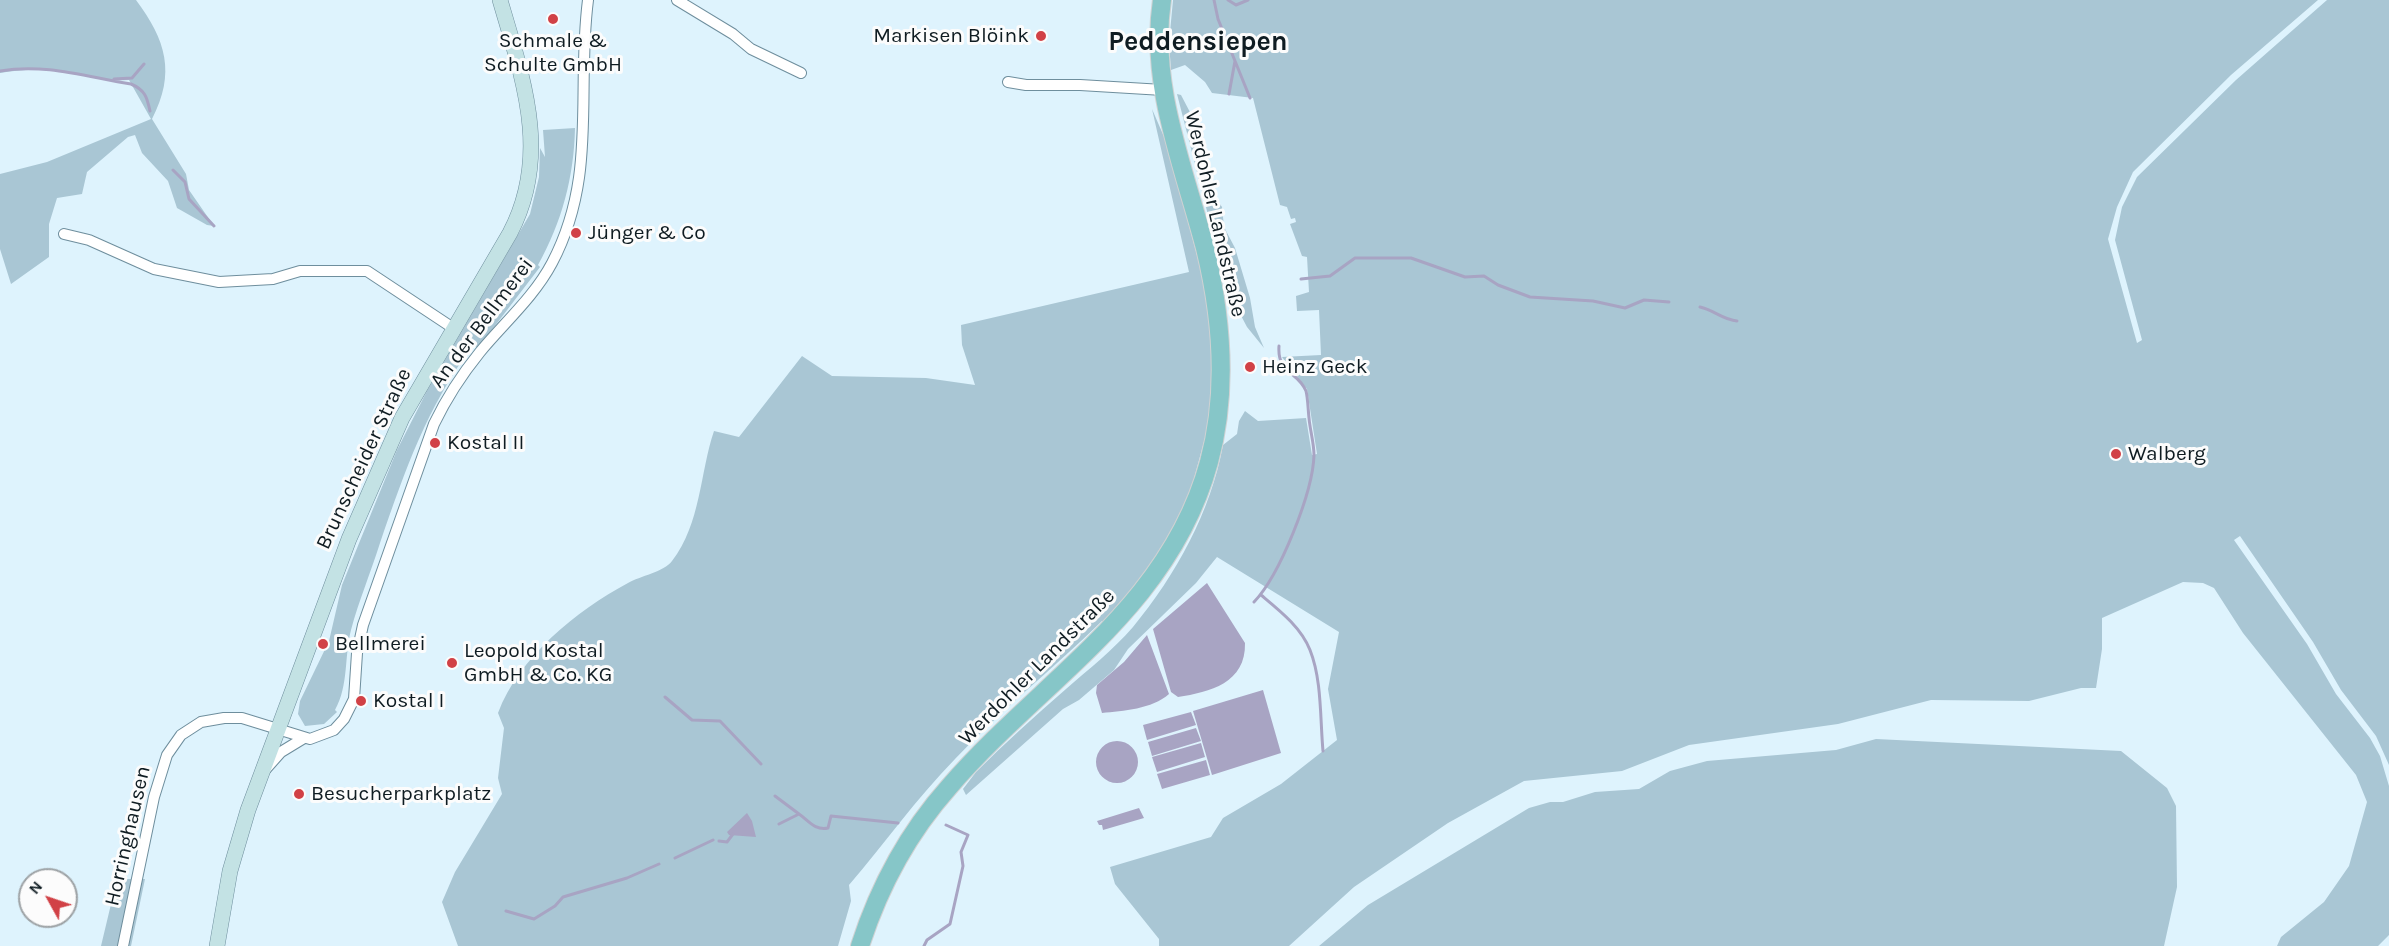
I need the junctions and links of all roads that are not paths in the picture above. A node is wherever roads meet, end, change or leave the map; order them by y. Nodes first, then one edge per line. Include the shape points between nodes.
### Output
1 (500, 0) edge
2 (588, 0) edge
3 (677, 0) edge
4 (1162, 0) edge
5 (801, 73) dead end
6 (1008, 82) dead end
7 (1163, 90) junction
8 (64, 234) dead end
9 (453, 328) junction
10 (278, 729) junction
11 (304, 738) junction
12 (262, 774) junction
13 (123, 946) edge
14 (217, 946) edge
15 (860, 946) edge

1 - 9 main road, Brunscheider Straße via 524,88 532,135 531,176 518,218
2 - 11 street, An der Bellmerei via 583,36 584,158 567,229 534,290 479,353 442,407 363,625 355,693 349,710 334,730
3 - 5 street via 744,45
4 - 7 main road, Werdohler Landstraße via 1159,55
6 - 7 street, Werdohler Landstraße
7 - 15 main road, Werdohler Landstraße via 1220,327 1220,408 1209,463 1189,519 1132,606 1081,660 964,770 927,813 885,881
8 - 9 street via 89,240 154,269 219,282 273,279 300,271 367,271
9 - 10 main road, Brunscheider Straße via 402,418 348,539
10 - 11 street
10 - 12 main road, Brunscheider Straße
10 - 13 street, Horringhausen via 242,718 224,718 201,722 181,735 167,755 154,797
11 - 12 street, An der Bellmerei via 281,752
12 - 14 main road, Brunscheider Straße via 230,872

